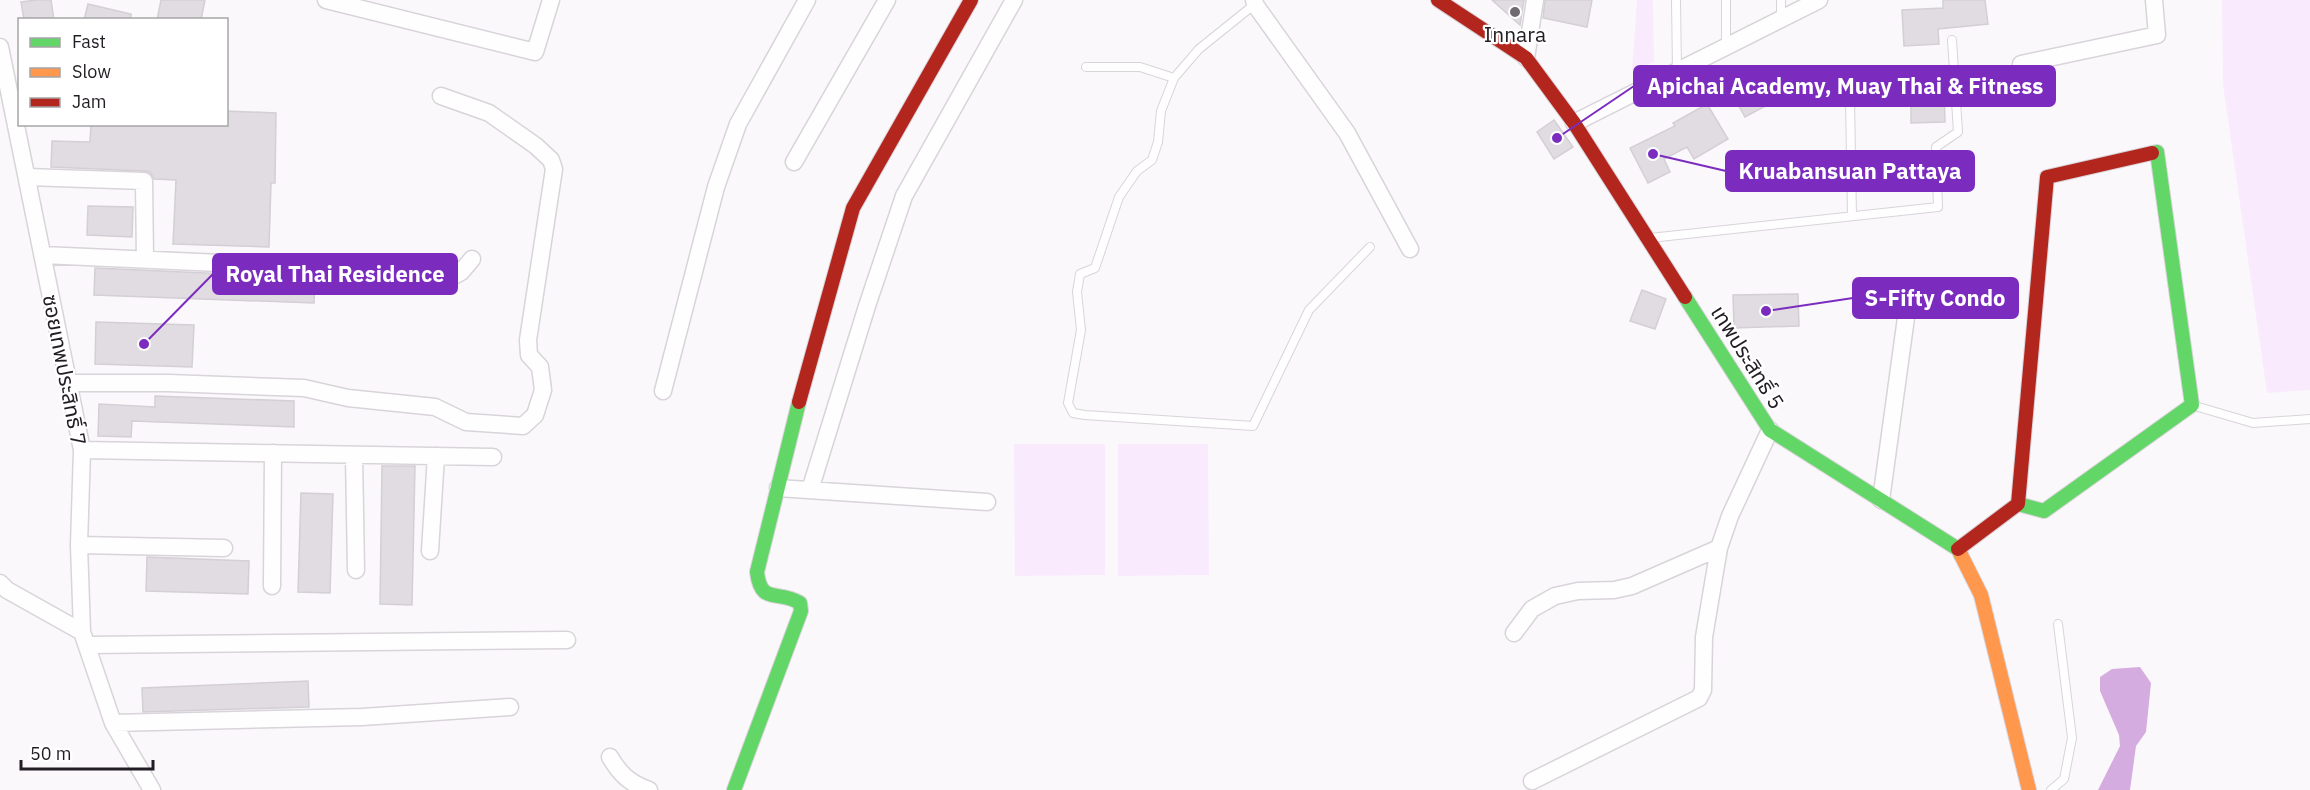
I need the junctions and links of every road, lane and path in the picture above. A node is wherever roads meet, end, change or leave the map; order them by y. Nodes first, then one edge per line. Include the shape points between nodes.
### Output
1 (326, 0) edge
2 (551, 0) edge
3 (807, 0) edge
4 (887, 0) edge
5 (971, 0) edge
6 (1014, 0) edge
7 (1438, 0) edge
8 (1535, 0) edge
9 (1676, 0) edge
10 (1726, 0) edge
11 (1781, 0) edge
12 (1819, 0) edge
13 (2154, 0) edge
14 (1255, 2) edge
15 (1780, 20) junction
16 (1952, 40) dead end
17 (0, 47) edge
18 (1725, 47) junction
19 (1526, 58) junction
20 (2021, 64) dead end
21 (1086, 67) dead end
22 (1677, 71) junction
23 (1173, 78) junction
24 (441, 96) dead end
25 (15, 98) edge
26 (1850, 98) dead end
27 (18, 118) edge
28 (1574, 123) junction
29 (19, 126) edge
30 (794, 162) dead end
31 (27, 177) junction
32 (1852, 216) junction
33 (1649, 238) junction
34 (1370, 247) dead end
35 (1410, 249) dead end
36 (43, 255) junction
37 (472, 259) dead end
38 (145, 260) junction
39 (1908, 303) dead end
40 (69, 383) junction
41 (663, 391) dead end
42 (2192, 405) junction
43 (2310, 419) edge
44 (1770, 430) junction
45 (82, 450) junction
46 (273, 453) junction
47 (354, 454) junction
48 (436, 456) junction
49 (494, 457) dead end
50 (778, 488) junction
51 (810, 490) junction
52 (1881, 500) junction
53 (987, 502) dead end
54 (2018, 504) junction
55 (79, 545) junction
56 (224, 548) dead end
57 (1719, 548) junction
58 (1958, 549) junction
59 (430, 551) dead end
60 (356, 570) dead end
61 (0, 583) edge
62 (272, 586) dead end
63 (2058, 624) dead end
64 (1514, 633) dead end
65 (84, 638) junction
66 (567, 640) dead end
67 (510, 707) dead end
68 (113, 723) junction
69 (610, 757) dead end
70 (1532, 781) dead end
71 (153, 790) edge
72 (649, 790) edge
73 (734, 790) edge
74 (2029, 790) edge
75 (2051, 790) edge

1 - 2 street via 535,52
3 - 41 street via 738,124 716,187
4 - 30 street
5 - 50 street via 853,208
6 - 51 street via 904,196
7 - 19 street, เทพประสิทธิ์ 5
8 - 19 street
9 - 22 lane
10 - 18 lane
11 - 15 lane
12 - 15 street
13 - 20 street via 2157,35
14 - 23 lane via 1199,49
14 - 35 street via 1347,133
15 - 18 street
16 - 32 lane via 1958,132 1936,147 1938,207
17 - 25 street, ซอยเทพประสิทธิ์ 7
18 - 22 street
19 - 28 street, เทพประสิทธิ์ 5
21 - 23 lane via 1140,67
22 - 28 street
23 - 34 lane via 1161,111 1152,160 1137,171 1119,197 1095,268 1080,274 1077,292 1081,330 1068,403 1073,413 1253,426 1309,310
24 - 40 street via 489,113 536,146 551,160 554,169 528,340 529,355 540,367 543,390 535,415 523,426 466,422 435,407 348,398 304,388
25 - 27 street, ซอยเทพประสิทธิ์ 7
26 - 32 lane
28 - 33 street, เทพประสิทธิ์ 5
29 - 31 street, ซอยเทพประสิทธิ์ 7
31 - 36 street, ซอยเทพประสิทธิ์ 7
31 - 38 street via 144,181
32 - 33 lane
33 - 44 street, เทพประสิทธิ์ 5
36 - 38 street
36 - 40 street, ซอยเทพประสิทธิ์ 7
37 - 38 street via 461,272 436,281 375,270
39 - 52 street
40 - 45 street, ซอยเทพประสิทธิ์ 7
42 - 43 lane via 2253,423
42 - 54 street via 2044,511
42 - 54 street via 2157,152 2047,177
44 - 52 street, เทพประสิทธิ์ 5
44 - 57 street
45 - 46 street
45 - 55 street, ซอยเทพประสิทธิ์ 7
46 - 47 street
46 - 62 street
47 - 48 street
47 - 60 street
48 - 49 street
48 - 59 street
50 - 51 street
50 - 73 street via 757,585 765,595 795,599 801,611
51 - 53 street
52 - 58 street, เทพประสิทธิ์ 5
54 - 58 street
55 - 56 street
55 - 65 street, ซอยเทพประสิทธิ์ 7
57 - 64 street via 1632,586 1555,596 1532,609
57 - 70 street via 1704,637 1703,690 1699,698
58 - 74 street via 1981,595
61 - 65 street
63 - 75 lane via 2072,738 2064,779
65 - 66 street
65 - 68 street, ซอยเทพประสิทธิ์ 7
67 - 68 street via 362,717
68 - 71 street, ซอยเทพประสิทธิ์ 7
69 - 72 street via 619,773

